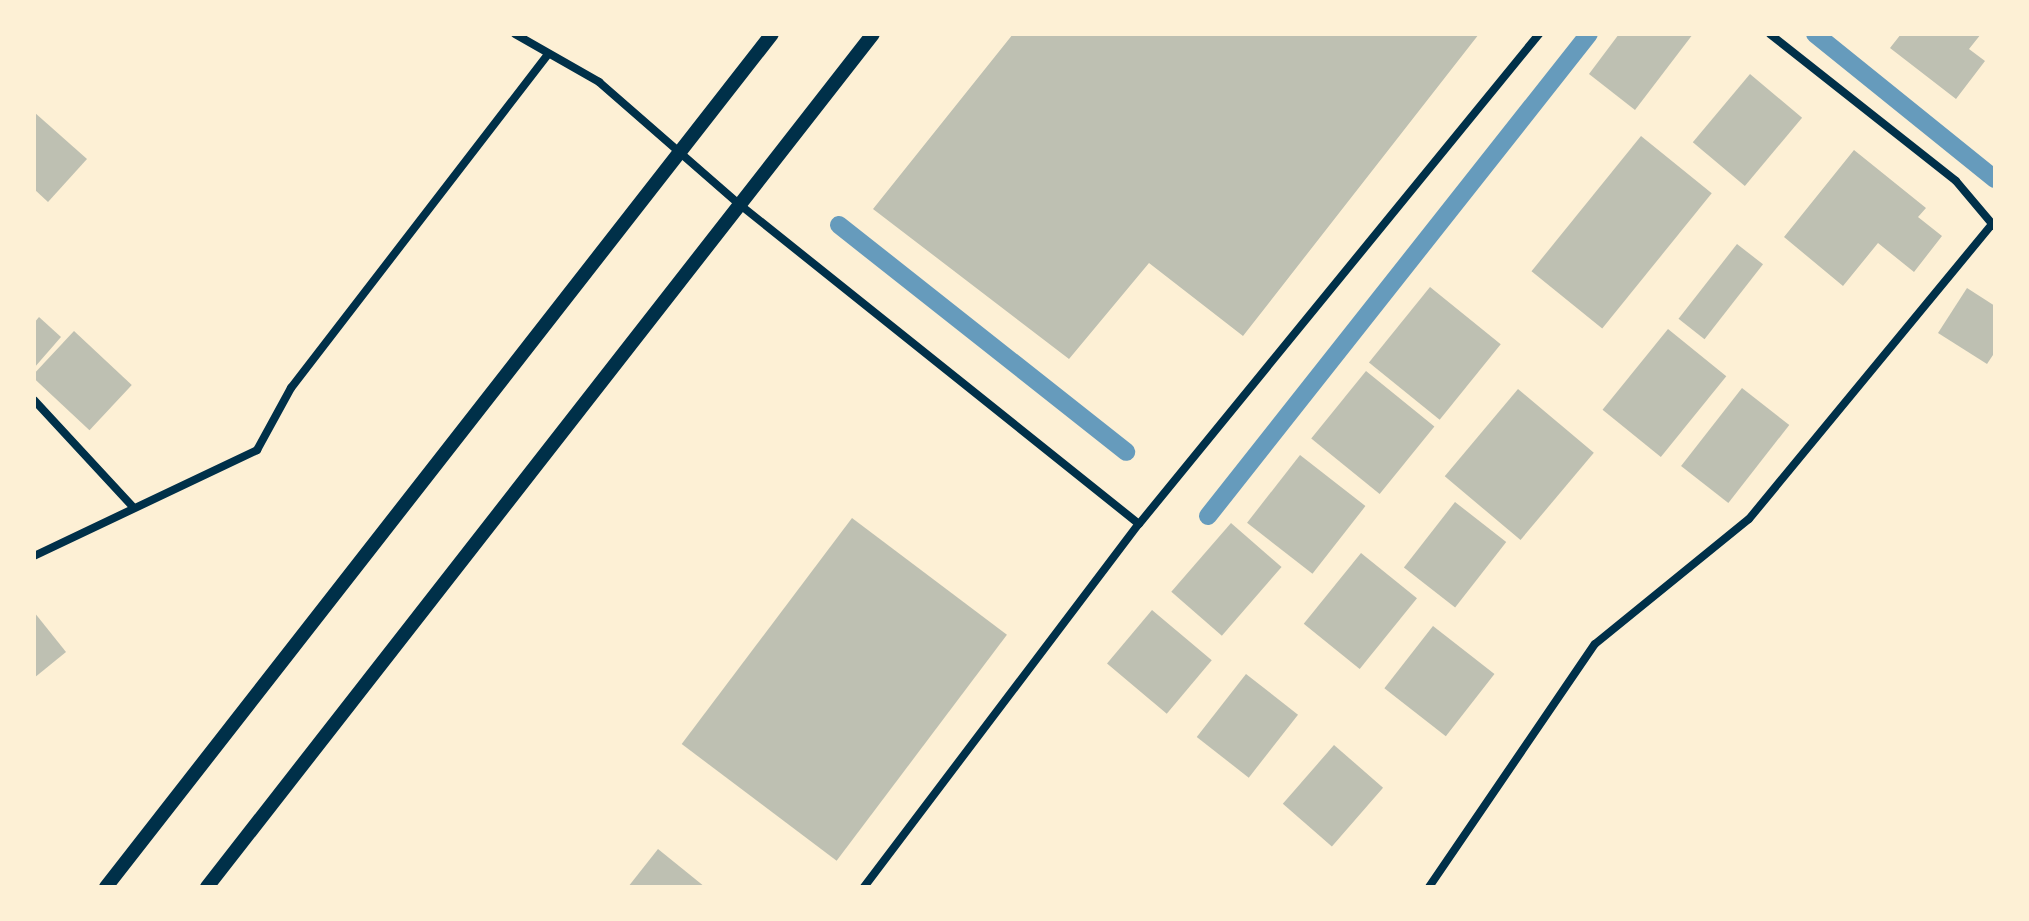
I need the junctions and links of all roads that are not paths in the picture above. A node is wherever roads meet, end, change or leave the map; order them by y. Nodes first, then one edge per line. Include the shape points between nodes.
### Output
1 (515, 34) edge
2 (772, 34) edge
3 (873, 34) edge
4 (1539, 34) edge
5 (1770, 34) edge
6 (547, 55) junction
7 (681, 151) junction
8 (739, 204) junction
9 (1993, 225) edge
10 (34, 400) edge
11 (134, 508) junction
12 (1139, 524) junction
13 (34, 556) edge
14 (106, 887) edge
15 (207, 887) edge
16 (864, 887) edge
17 (1429, 887) edge

1 - 6 street
2 - 7 street
3 - 8 street
4 - 12 street
5 - 9 street via 1956,181
6 - 7 street via 599,82
6 - 11 street via 291,388 257,450
7 - 8 street
7 - 14 street
8 - 12 street
8 - 15 street
9 - 17 street via 1749,519 1595,644
10 - 11 street
11 - 13 street
12 - 16 street

